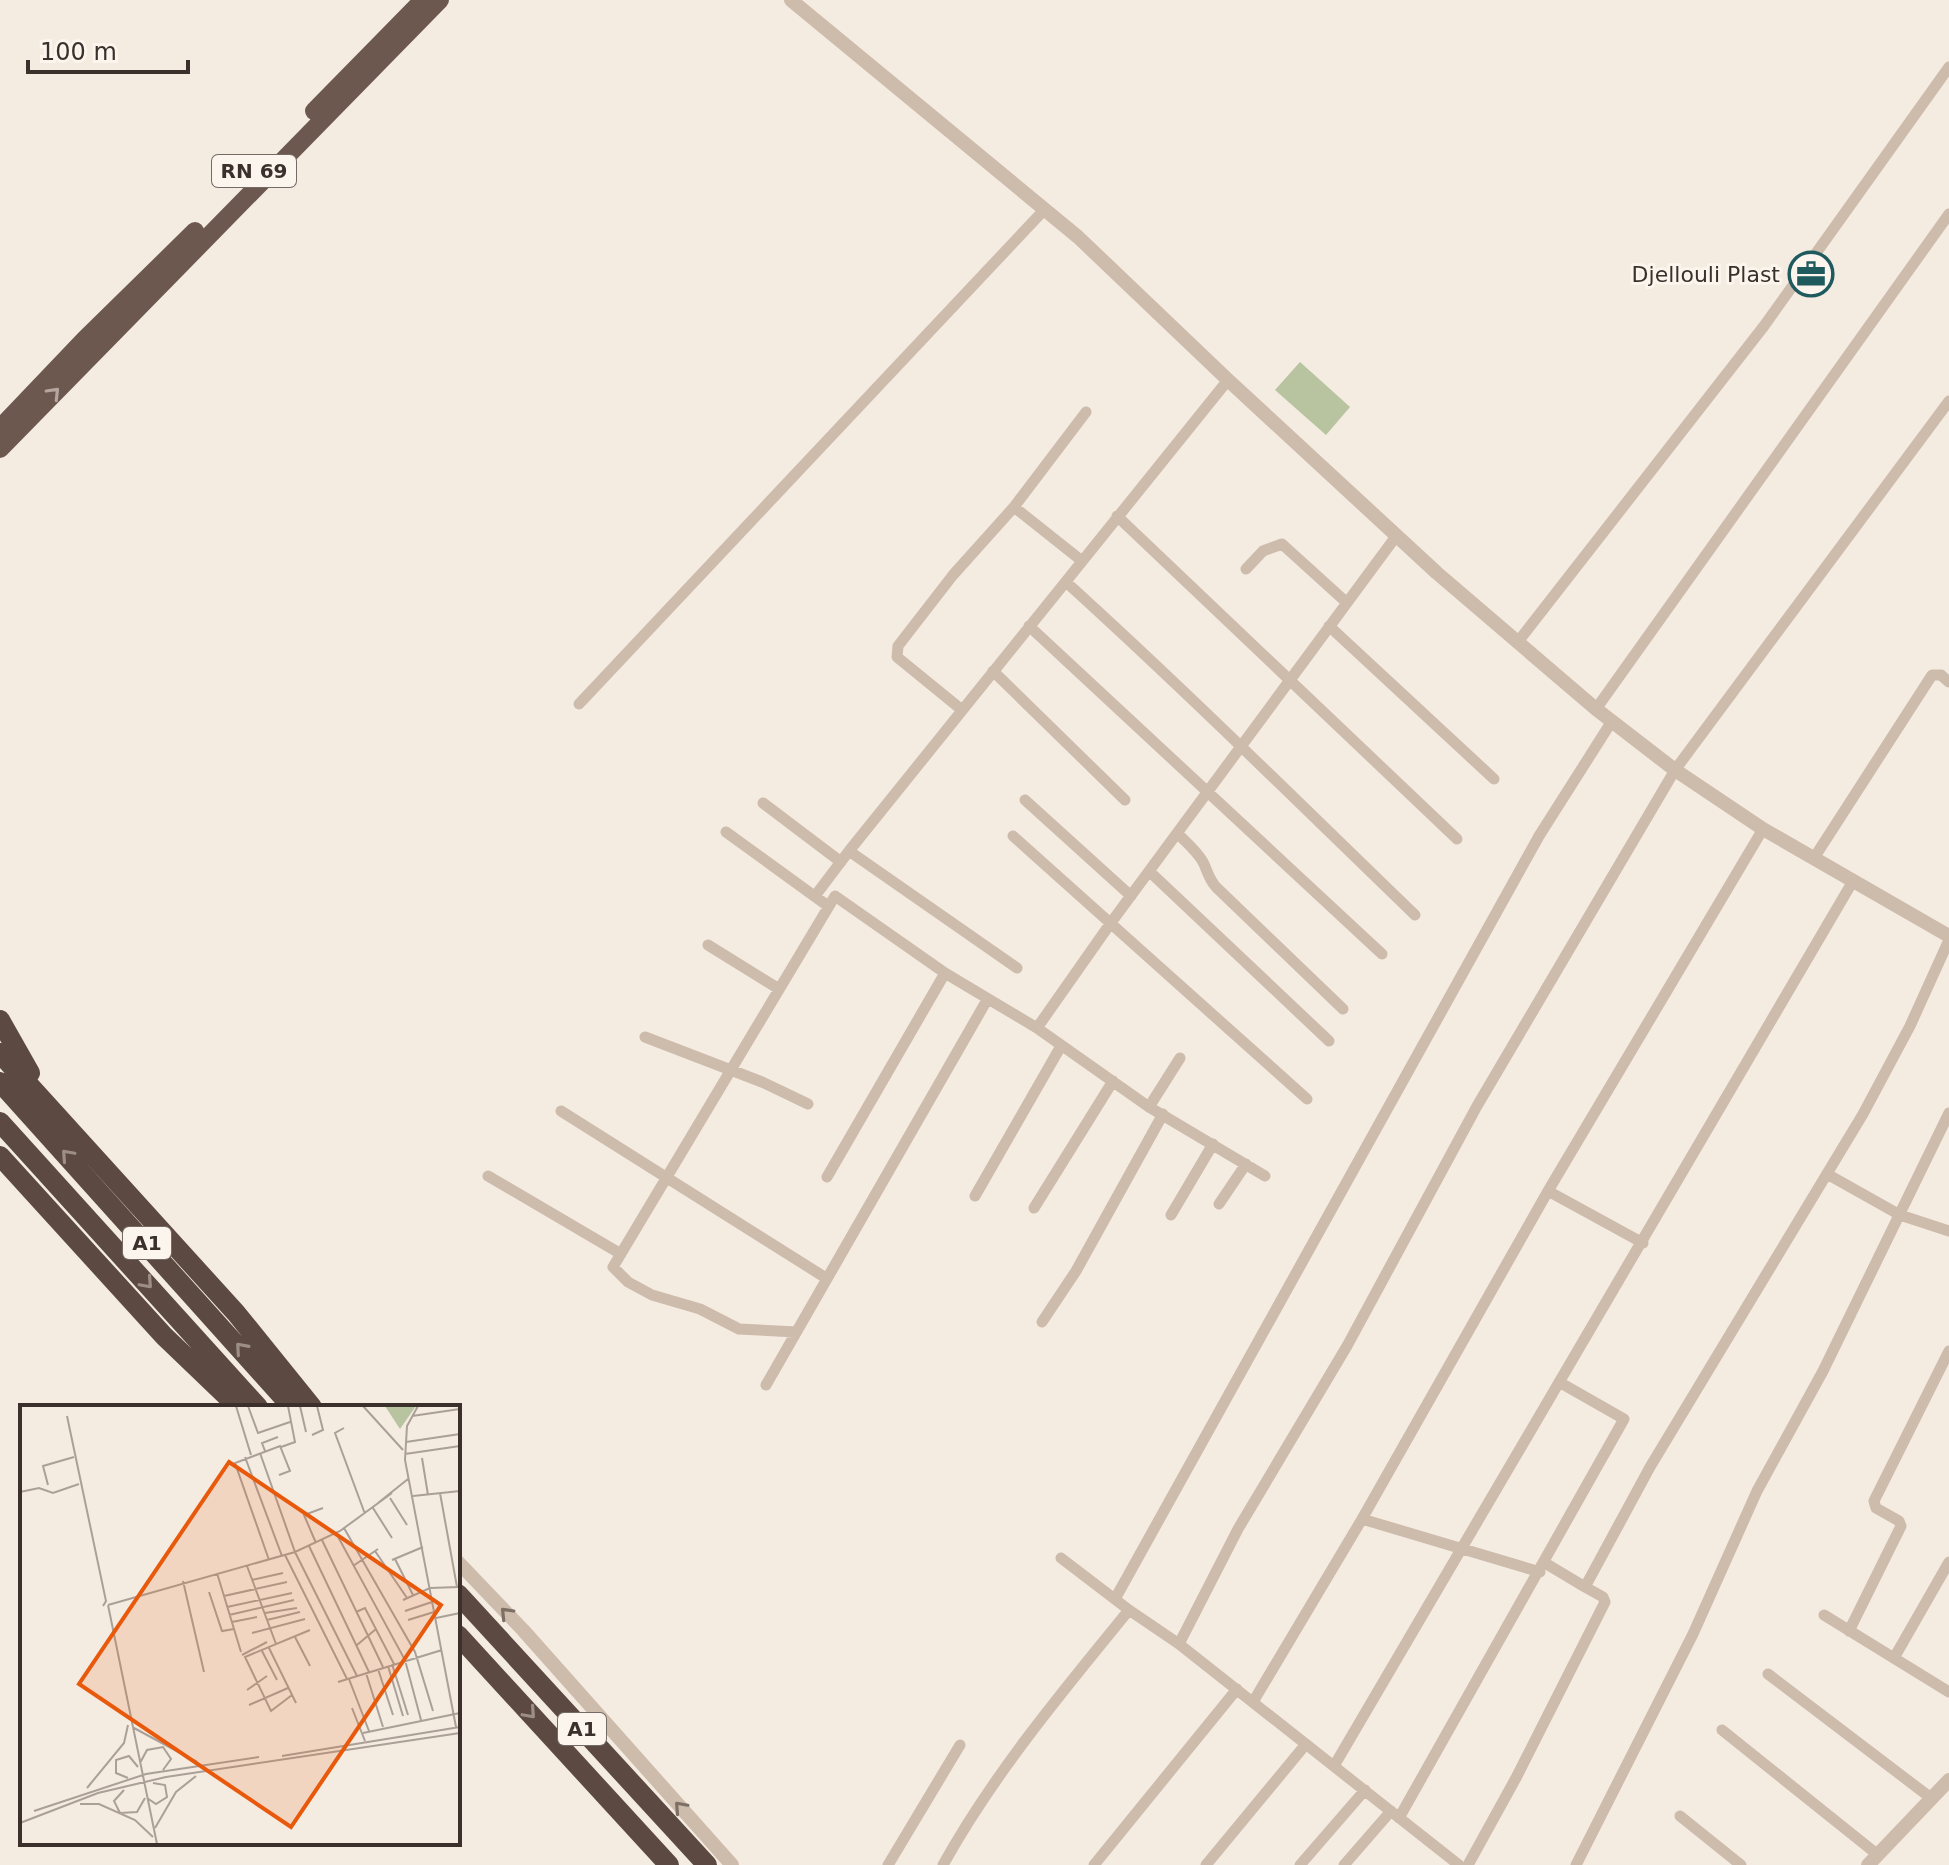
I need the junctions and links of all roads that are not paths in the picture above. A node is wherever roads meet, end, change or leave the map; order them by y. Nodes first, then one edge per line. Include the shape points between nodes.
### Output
1 (423, 0) edge
2 (440, 0) edge
3 (791, 0) edge
4 (1949, 67) edge
5 (1045, 209) junction
6 (1949, 214) edge
7 (1228, 380) junction
8 (1949, 401) edge
9 (1086, 412) dead end
10 (0, 428) edge
11 (0, 449) edge
12 (1014, 507) junction
13 (1117, 516) junction
14 (1397, 535) junction
15 (1082, 561) junction
16 (1246, 569) dead end
17 (1066, 582) junction
18 (1346, 602) junction
19 (1029, 626) junction
20 (1329, 626) junction
21 (1517, 643) junction
22 (993, 671) junction
23 (1290, 680) junction
24 (1949, 682) edge
25 (579, 704) dead end
26 (1596, 709) junction
27 (962, 710) junction
28 (1612, 721) junction
29 (1240, 747) junction
30 (1675, 770) junction
31 (1494, 779) dead end
32 (1207, 794) junction
33 (1025, 800) dead end
34 (1125, 800) dead end
35 (763, 803) dead end
36 (1763, 829) junction
37 (726, 832) dead end
38 (1178, 834) junction
39 (1013, 836) dead end
40 (1457, 839) dead end
41 (849, 851) junction
42 (1814, 858) junction
43 (841, 862) junction
44 (1150, 872) junction
45 (1853, 881) junction
46 (818, 891) junction
47 (1131, 896) junction
48 (831, 901) junction
49 (1415, 915) dead end
50 (1110, 924) junction
51 (1949, 938) edge
52 (708, 945) dead end
53 (1382, 954) dead end
54 (1017, 968) dead end
55 (945, 973) junction
56 (779, 989) junction
57 (987, 1000) junction
58 (1343, 1009) dead end
59 (0, 1020) edge
60 (1037, 1028) junction
61 (645, 1037) dead end
62 (1329, 1041) dead end
63 (1061, 1046) junction
64 (0, 1053) edge
65 (1180, 1058) dead end
66 (731, 1069) junction
67 (1113, 1081) junction
68 (0, 1082) edge
69 (1307, 1099) dead end
70 (808, 1104) dead end
71 (1149, 1107) junction
72 (561, 1111) dead end
73 (1949, 1113) edge
74 (1163, 1114) junction
75 (0, 1122) edge
76 (1213, 1144) junction
77 (85, 1146) junction
78 (0, 1156) edge
79 (1246, 1164) junction
80 (1827, 1174) junction
81 (488, 1176) dead end
82 (1265, 1176) dead end
83 (827, 1177) dead end
84 (667, 1178) junction
85 (1548, 1191) junction
86 (975, 1196) dead end
87 (1219, 1204) dead end
88 (1034, 1208) dead end
89 (1171, 1215) dead end
90 (1900, 1215) junction
91 (1949, 1231) edge
92 (1643, 1243) junction
93 (621, 1254) junction
94 (826, 1278) junction
95 (1042, 1322) dead end
96 (796, 1332) junction
97 (1949, 1351) edge
98 (1559, 1382) junction
99 (766, 1385) dead end
100 (236, 1405) edge
101 (256, 1405) edge
102 (290, 1405) edge
103 (310, 1405) edge
104 (1362, 1519) junction
105 (1462, 1547) junction
106 (1061, 1558) dead end
107 (1949, 1562) edge
108 (460, 1564) edge
109 (1542, 1568) junction
110 (1585, 1587) junction
111 (460, 1596) edge
112 (1115, 1599) junction
113 (1129, 1610) junction
114 (1824, 1615) dead end
115 (1849, 1631) junction
116 (460, 1637) edge
117 (1179, 1644) junction
118 (1894, 1658) junction
119 (1768, 1674) dead end
120 (1237, 1689) junction
121 (1949, 1692) edge
122 (1253, 1702) junction
123 (1722, 1730) dead end
124 (1306, 1744) junction
125 (960, 1745) dead end
126 (1334, 1766) junction
127 (1949, 1780) edge
128 (1365, 1790) junction
129 (1931, 1798) junction
130 (1395, 1814) junction
131 (1680, 1816) dead end
132 (1873, 1860) edge
133 (669, 1865) edge
134 (707, 1865) edge
135 (732, 1865) edge
136 (888, 1865) edge
137 (943, 1865) edge
138 (1094, 1865) edge
139 (1206, 1865) edge
140 (1300, 1865) edge
141 (1344, 1865) edge
142 (1459, 1865) edge
143 (1468, 1865) edge
144 (1576, 1865) edge
145 (1741, 1865) edge

1 - 10 highway, RN 69
11 -> 2 highway, RN 69
3 - 5 street
4 - 21 street via 1764,326
5 - 7 street
5 - 25 street
6 - 26 street
7 - 13 street
7 - 14 street
8 - 30 street
9 - 12 street
12 - 15 street
12 - 27 street via 898,646 897,657
13 - 15 street
13 - 23 street
14 - 18 street
14 - 21 street
15 - 17 street
16 - 18 street via 1263,551 1282,544
17 - 19 street
17 - 29 street
18 - 20 street
19 - 22 street
19 - 32 street
20 - 23 street
20 - 31 street
21 - 26 street
22 - 27 street
22 - 34 street
23 - 29 street
23 - 40 street
24 - 42 street via 1932,675
26 - 28 street
27 - 41 street
28 - 30 street
28 - 112 street via 1539,836
29 - 32 street
29 - 49 street
30 - 36 street
30 - 117 street via 1477,1106 1347,1346 1238,1529
32 - 38 street
32 - 53 street
33 - 47 street
35 - 43 street
36 - 42 street
36 - 85 street
37 - 46 street
38 - 44 street
38 - 58 street via 1198,855 1216,887
39 - 50 street
41 - 43 street
41 - 54 street
42 - 45 street
43 - 46 street
44 - 47 street
44 - 62 street
45 - 51 street
45 - 92 street
46 - 48 street
47 - 50 street
48 - 55 street
48 - 56 street
50 - 60 street
50 - 69 street
51 - 80 street via 1910,1026
52 - 56 street
55 - 57 street
55 - 83 street
56 - 66 street
57 - 60 street
57 - 94 street
59 - 77 highway via 42,1092
60 - 63 street
61 - 66 street
63 - 67 street
63 - 86 street
64 - 77 highway
65 - 71 street
66 - 70 street
66 - 84 street
67 - 71 street
67 - 88 street
102 -> 68 highway, A1
71 - 74 street
72 - 84 street
73 - 90 street
74 - 76 street
74 - 95 street
75 -> 101 highway, A1
76 - 79 street
76 - 89 street
77 - 103 highway via 236,1313
78 - 100 highway via 164,1336
79 - 82 street
79 - 87 street
80 - 90 street
80 - 110 street via 1650,1467
81 - 93 street
84 - 93 street
84 - 94 street
85 - 92 street
85 - 104 street
90 - 91 street
90 - 144 street via 1757,1491 1693,1634
92 - 98 street
93 - 96 street via 613,1267 652,1295 700,1309 739,1329
94 - 96 street
96 - 99 street
97 - 115 street via 1874,1501 1901,1526
98 - 105 street
98 - 109 street via 1624,1419
104 - 105 street
104 - 122 street
105 - 109 street
105 - 126 street
106 - 112 street
107 - 118 street
135 -> 108 street
109 - 110 street
109 - 130 street
110 - 143 street via 1605,1602
111 - 134 highway, A1
112 - 113 street
113 - 117 street
113 - 137 street via 1066,1686
114 - 115 street
115 - 118 street
116 -> 133 highway, A1
117 - 120 street
118 - 121 street
119 - 129 street
120 - 122 street
120 - 138 street
122 - 124 street
123 - 132 street
124 - 126 street
124 - 139 street
125 - 136 street
126 - 128 street
127 - 129 street
128 - 130 street
128 - 140 street
129 - 132 street
130 - 141 street
130 - 142 street
131 - 145 street

